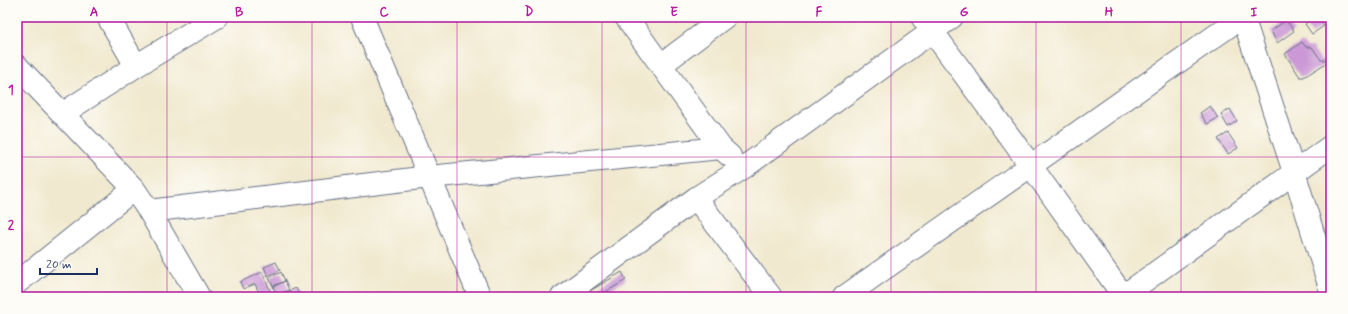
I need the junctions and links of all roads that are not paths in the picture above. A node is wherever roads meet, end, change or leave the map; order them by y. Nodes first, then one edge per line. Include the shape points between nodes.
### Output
1 (108, 17) edge
2 (217, 17) edge
3 (362, 17) edge
4 (626, 17) edge
5 (725, 17) edge
6 (952, 17) edge
7 (1243, 17) edge
8 (927, 24) edge
9 (661, 65) junction
10 (17, 66) edge
11 (136, 66) junction
12 (62, 114) junction
13 (1331, 146) edge
14 (722, 148) junction
15 (1031, 166) junction
16 (743, 168) junction
17 (1294, 172) junction
18 (428, 177) junction
19 (134, 189) junction
20 (696, 198) junction
21 (149, 210) junction
22 (17, 283) edge
23 (1331, 291) edge
24 (199, 297) edge
25 (480, 297) edge
26 (562, 297) edge
27 (771, 297) edge
28 (844, 297) edge
29 (1123, 297) edge

1 - 11 street
2 - 11 street
3 - 18 street via 408,122
4 - 9 street
5 - 9 street
6 - 8 street
7 - 15 street
7 - 17 street
8 - 15 street
8 - 16 street
9 - 14 street
10 - 12 street
11 - 12 street
12 - 19 street
13 - 17 street
14 - 16 street
14 - 18 street
15 - 28 street
15 - 29 street
16 - 20 street
17 - 23 street
17 - 29 street
18 - 21 street
18 - 25 street
19 - 21 street
19 - 22 street
20 - 26 street
20 - 27 street
21 - 24 street

